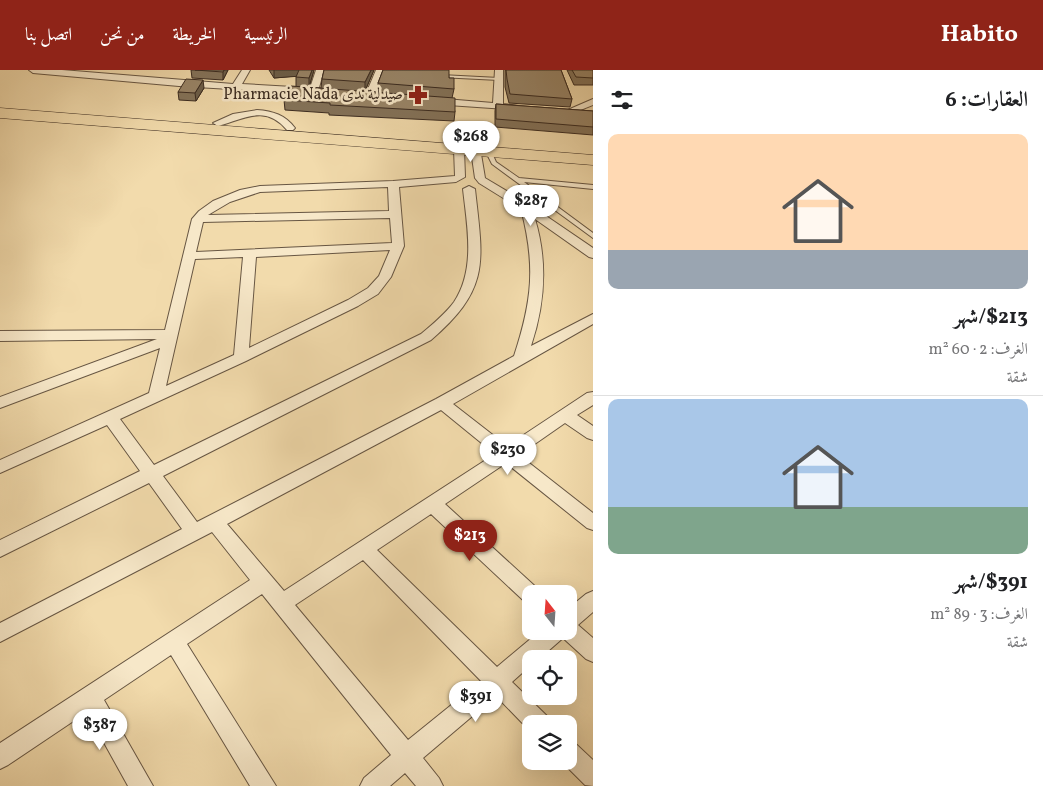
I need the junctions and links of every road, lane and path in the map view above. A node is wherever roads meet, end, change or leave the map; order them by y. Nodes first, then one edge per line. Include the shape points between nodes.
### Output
1 (33, 70) edge
2 (246, 70) edge
3 (320, 70) edge
4 (380, 70) edge
5 (499, 75) edge
6 (441, 76) edge
7 (237, 85) junction
8 (263, 88) junction
9 (286, 89) junction
10 (370, 96) edge
11 (419, 100) edge
12 (593, 102) edge
13 (0, 106) edge
14 (498, 107) junction
15 (277, 108) junction
16 (528, 109) edge
17 (0, 113) edge
18 (244, 113) junction
19 (593, 114) edge
20 (218, 123) junction
21 (290, 128) junction
22 (475, 150) junction
23 (593, 154) edge
24 (593, 160) edge
25 (516, 180) junction
26 (469, 182) junction
27 (394, 187) junction
28 (593, 187) edge
29 (526, 207) junction
30 (396, 214) junction
31 (198, 220) junction
32 (593, 236) edge
33 (398, 246) junction
34 (250, 254) junction
35 (593, 254) edge
36 (189, 256) junction
37 (592, 319) edge
38 (0, 336) edge
39 (171, 336) junction
40 (242, 358) junction
41 (520, 358) junction
42 (156, 397) junction
43 (593, 397) edge
44 (0, 403) edge
45 (442, 403) junction
46 (565, 415) junction
47 (111, 418) junction
48 (593, 434) edge
49 (506, 454) junction
50 (0, 467) edge
51 (153, 474) junction
52 (432, 503) junction
53 (214, 521) junction
54 (593, 523) edge
55 (194, 532) junction
56 (0, 549) edge
57 (364, 549) junction
58 (263, 582) junction
59 (522, 587) edge
60 (593, 600) edge
61 (281, 604) junction
62 (578, 612) edge
63 (0, 633) edge
64 (578, 638) edge
65 (545, 640) edge
66 (174, 641) junction
67 (593, 652) edge
68 (497, 681) junction
69 (91, 698) junction
70 (531, 715) edge
71 (0, 757) edge
72 (407, 757) junction
73 (577, 761) edge
74 (593, 777) edge
75 (142, 786) edge
76 (264, 786) edge
77 (372, 786) edge
78 (431, 786) edge

1 - 7 street
2 - 7 street
3 - 9 street via 319,92
4 - 10 street
5 - 6 lane
5 - 14 street
7 - 8 street
8 - 9 street
8 - 18 street
9 - 15 street
11 - 14 street
12 - 19 street via 563,112
13 - 20 highway
14 - 16 street
15 - 18 street
15 - 21 street
17 - 22 highway
18 - 20 street
20 - 21 highway
21 - 23 highway
22 - 24 highway
22 - 25 lane
22 - 26 street
22 - 26 street
25 - 28 lane
25 - 32 lane
26 - 27 street
26 - 29 street
26 - 51 street via 476,258 473,278 464,298 438,328 411,346
27 - 30 street
27 - 31 street via 253,190 208,209
29 - 35 street
29 - 41 street via 539,261 538,291 532,324
30 - 31 street
30 - 33 street
31 - 36 street
33 - 34 street
33 - 40 street via 384,277 373,291
34 - 36 street
34 - 40 street
36 - 39 street
37 - 41 street
38 - 39 street
39 - 42 street
39 - 44 street
40 - 42 street
41 - 45 street
42 - 47 street
43 - 46 street
45 - 49 street
45 - 53 street
46 - 48 street
46 - 49 street
47 - 50 street
47 - 51 street
49 - 52 street
49 - 54 street
51 - 55 street
51 - 56 street
52 - 57 street
52 - 59 street
53 - 55 street
53 - 58 street
55 - 63 street
57 - 61 street
57 - 68 street
58 - 61 street
58 - 66 street
60 - 62 street
61 - 72 street
64 - 67 street
65 - 68 street
66 - 69 street
66 - 76 street
68 - 70 street
68 - 72 street
69 - 71 street
69 - 75 street
72 - 77 street
72 - 78 street
73 - 74 street

